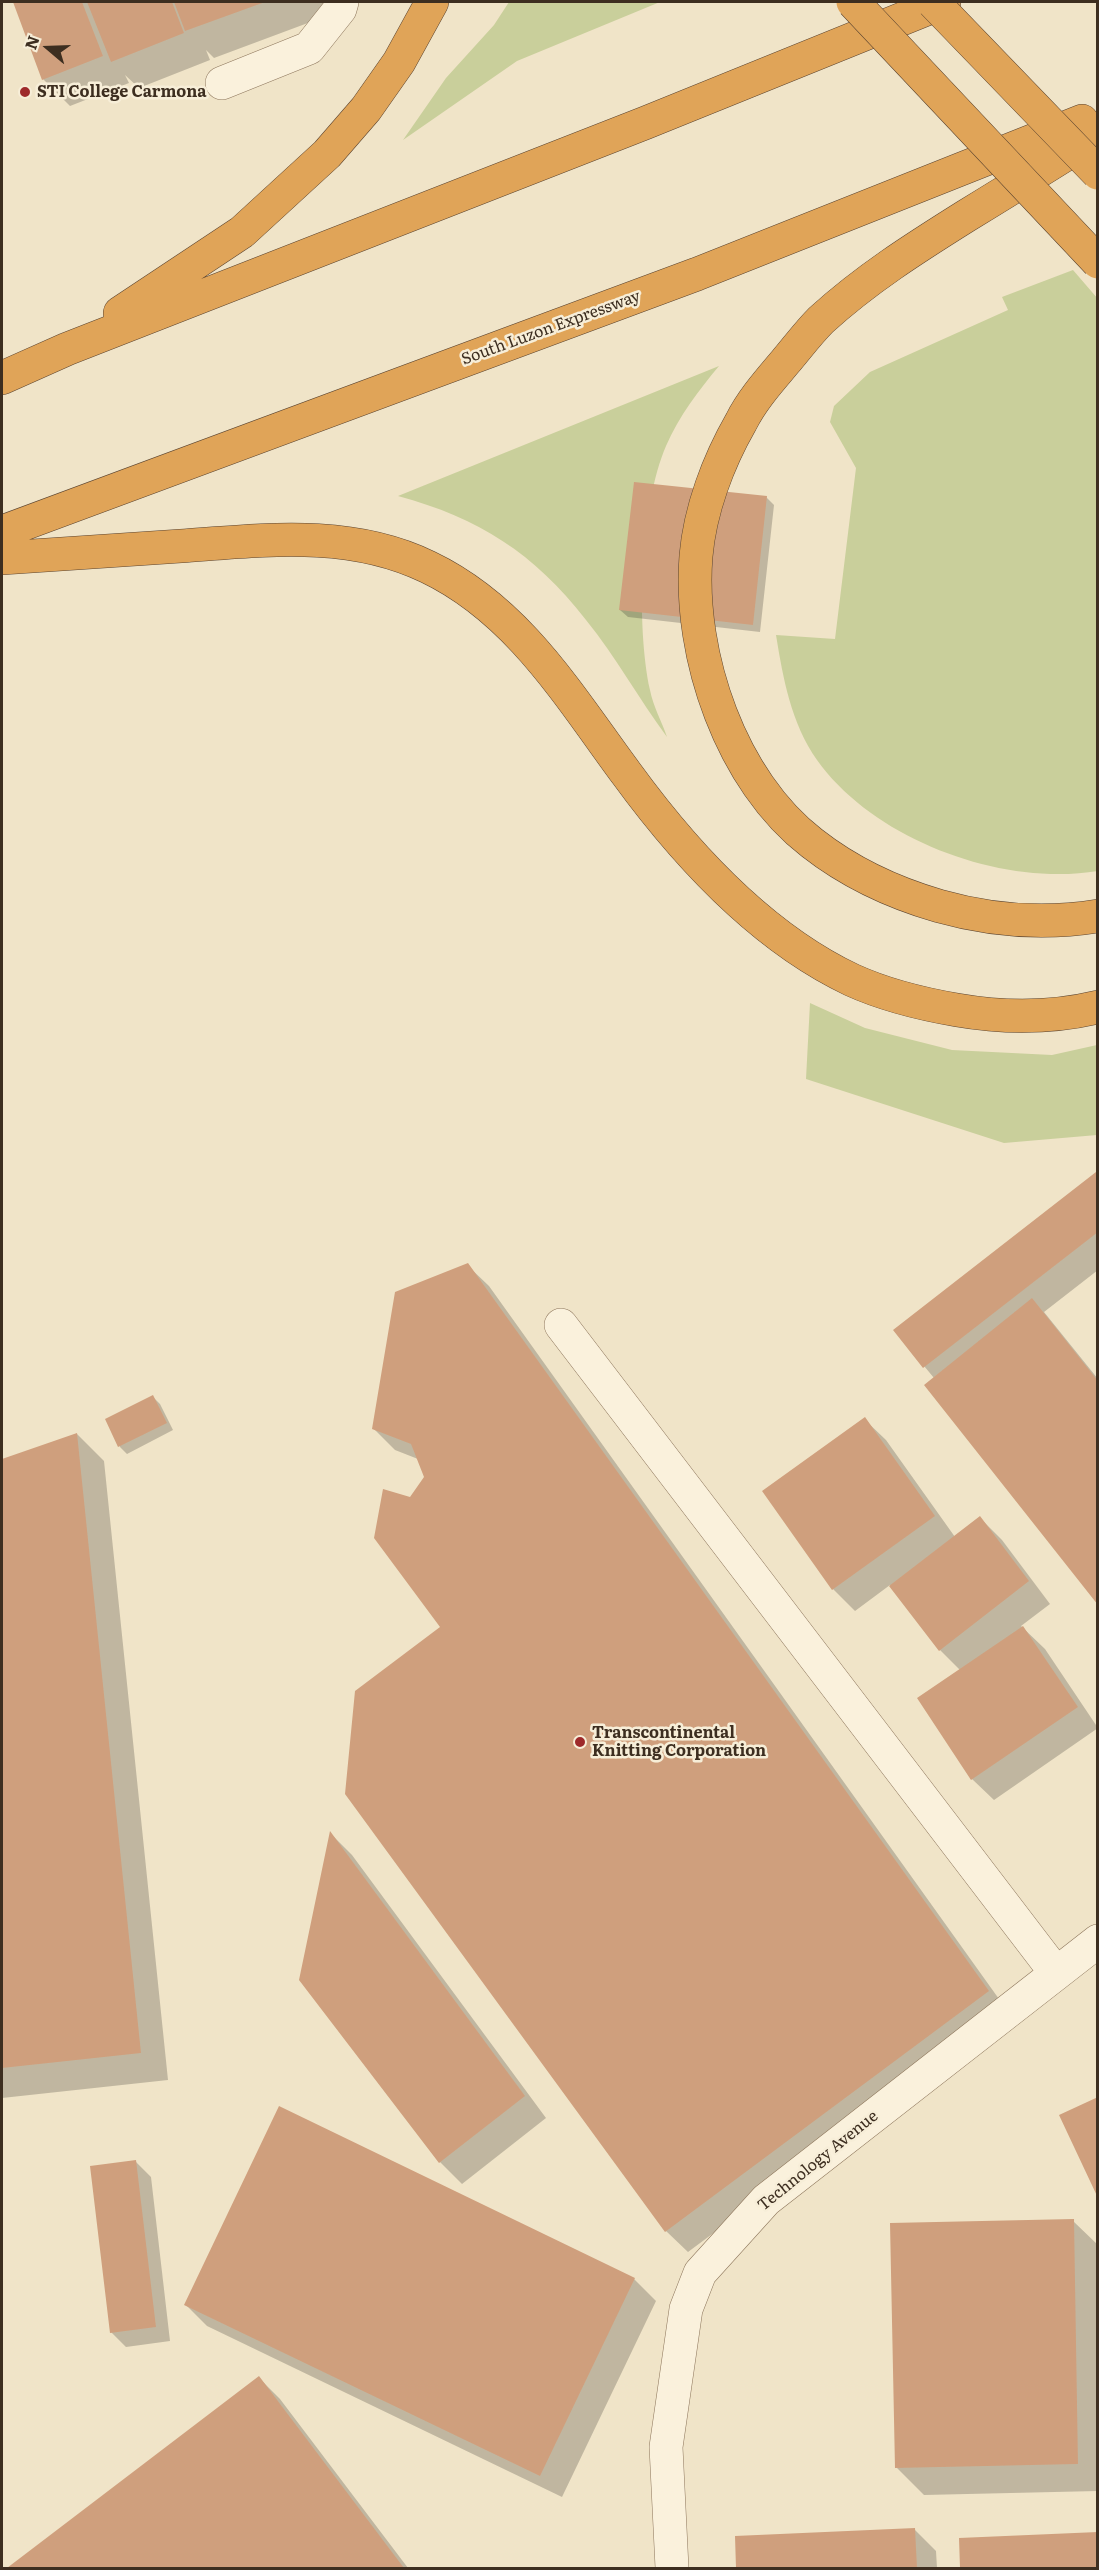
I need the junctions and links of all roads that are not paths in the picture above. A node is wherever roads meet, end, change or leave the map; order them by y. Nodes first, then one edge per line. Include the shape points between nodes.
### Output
1 (342, 2) edge
2 (432, 2) edge
3 (853, 2) edge
4 (933, 2) edge
5 (944, 2) edge
6 (222, 82) dead end
7 (1098, 115) edge
8 (1098, 134) edge
9 (1098, 173) edge
10 (1098, 262) edge
11 (67, 349) junction
12 (2, 378) edge
13 (2, 532) edge
14 (2, 558) edge
15 (1098, 916) edge
16 (1098, 1007) edge
17 (561, 1324) dead end
18 (1098, 1941) edge
19 (1056, 1974) junction
20 (672, 2568) edge

1 - 6 street via 309,48
2 - 11 highway via 399,62 327,154 242,232
3 - 10 highway, bridge
4 - 9 highway, bridge
5 - 11 highway
7 - 13 highway, South Luzon Expressway via 697,274
8 - 15 highway via 884,268 819,322 748,410 721,462 705,507 696,554 695,595 713,692 731,737 752,777 779,812 811,842 882,885 960,912 1002,920
11 - 12 highway
14 - 16 highway via 304,539 351,543 427,566 464,586 497,611 558,679 674,833 716,879 806,954 853,980 900,998 943,1008 990,1016 1036,1016
17 - 19 street
18 - 19 street, Technology Avenue
19 - 20 street, Technology Avenue via 766,2199 700,2273 686,2309 666,2447

